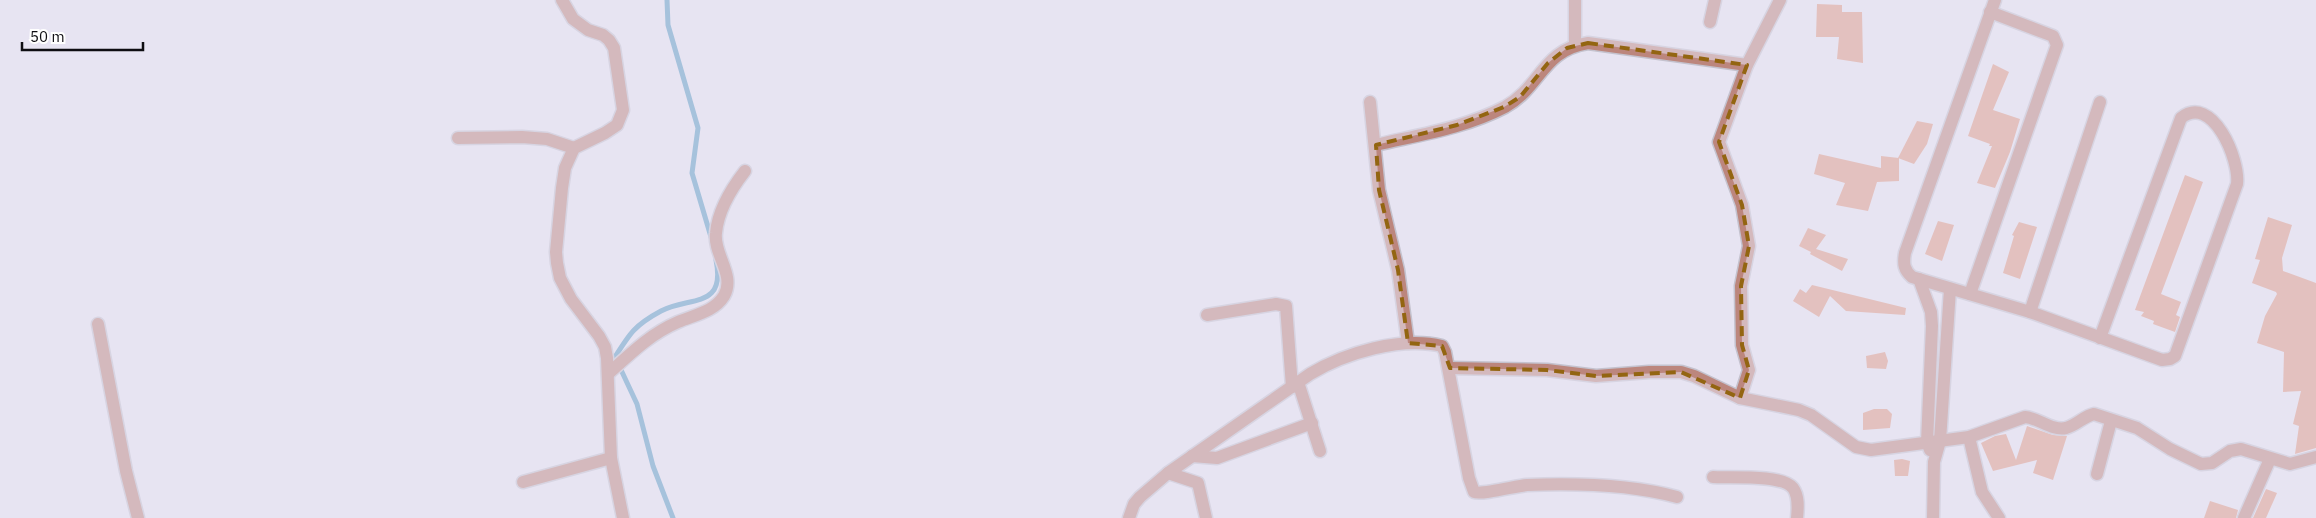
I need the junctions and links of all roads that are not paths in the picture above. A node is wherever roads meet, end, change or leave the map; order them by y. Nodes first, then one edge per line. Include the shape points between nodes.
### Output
1 (562, 0) edge
2 (1575, 0) edge
3 (1715, 0) edge
4 (1780, 0) edge
5 (1992, 6) edge
6 (1710, 22) dead end
7 (1575, 45) junction
8 (1747, 66) junction
9 (1370, 102) dead end
10 (2100, 102) dead end
11 (458, 138) dead end
12 (1376, 145) junction
13 (574, 148) junction
14 (745, 171) dead end
15 (1919, 279) junction
16 (1950, 290) junction
17 (1970, 294) junction
18 (2030, 312) junction
19 (1207, 315) dead end
20 (98, 324) dead end
21 (2100, 338) junction
22 (1408, 343) junction
23 (1450, 368) junction
24 (610, 372) junction
25 (1295, 385) junction
26 (1740, 398) junction
27 (2111, 421) junction
28 (1312, 423) junction
29 (1969, 436) junction
30 (1933, 442) junction
31 (1320, 451) dead end
32 (1192, 456) junction
33 (2316, 457) edge
34 (611, 458) junction
35 (2270, 459) junction
36 (1168, 473) junction
37 (2098, 474) dead end
38 (1713, 477) dead end
39 (523, 482) dead end
40 (1677, 497) dead end
41 (138, 518) edge
42 (623, 518) edge
43 (1129, 518) edge
44 (1206, 518) edge
45 (1797, 518) edge
46 (1933, 518) edge
47 (1999, 518) edge
48 (2244, 518) edge

1 - 13 street via 573,19 603,36 614,48 623,110 617,125
2 - 7 street
3 - 6 street
4 - 8 street
5 - 15 street via 1905,253 1903,264 1906,272
5 - 17 street via 2052,36 2057,45
7 - 8 street via 1588,43
7 - 12 street via 1560,52 1520,97 1504,107 1457,125
8 - 26 street via 1719,142 1742,205 1749,246 1741,286 1742,345 1748,370
9 - 12 street
10 - 18 street
11 - 13 street via 547,139
12 - 22 street via 1379,190 1397,261
13 - 24 street via 565,168 562,188 557,263 560,278 571,299 600,336
14 - 24 street via 727,197 715,234 728,287 723,297 706,312 651,335
15 - 16 street
15 - 30 street via 1931,312
16 - 17 street
16 - 30 street
17 - 18 street
18 - 21 street
19 - 25 street via 1276,304 1286,306
20 - 41 street
21 - 21 street via 2162,360 2176,356 2237,184 2232,150 2218,126 2204,115 2185,114 2178,123
22 - 23 street via 1442,346
22 - 25 street via 1330,362
23 - 26 street via 1547,370 1596,376 1680,372
23 - 40 street via 1474,492 1478,494 1526,485 1572,485 1650,490
24 - 34 street
25 - 28 street
25 - 32 street
26 - 30 street via 1799,410 1863,449
27 - 29 street via 2094,414 2060,428 2025,417
27 - 35 street via 2137,428 2202,464 2212,463 2230,451 2241,449
27 - 37 street
28 - 31 street
28 - 32 street via 1217,458
29 - 30 street
29 - 47 street via 1982,492
30 - 46 street
32 - 36 street
33 - 35 street via 2290,464
34 - 39 street
34 - 42 street
35 - 48 street
36 - 43 street via 1140,497
36 - 44 street via 1198,483
38 - 45 street via 1767,479 1789,484 1797,497

